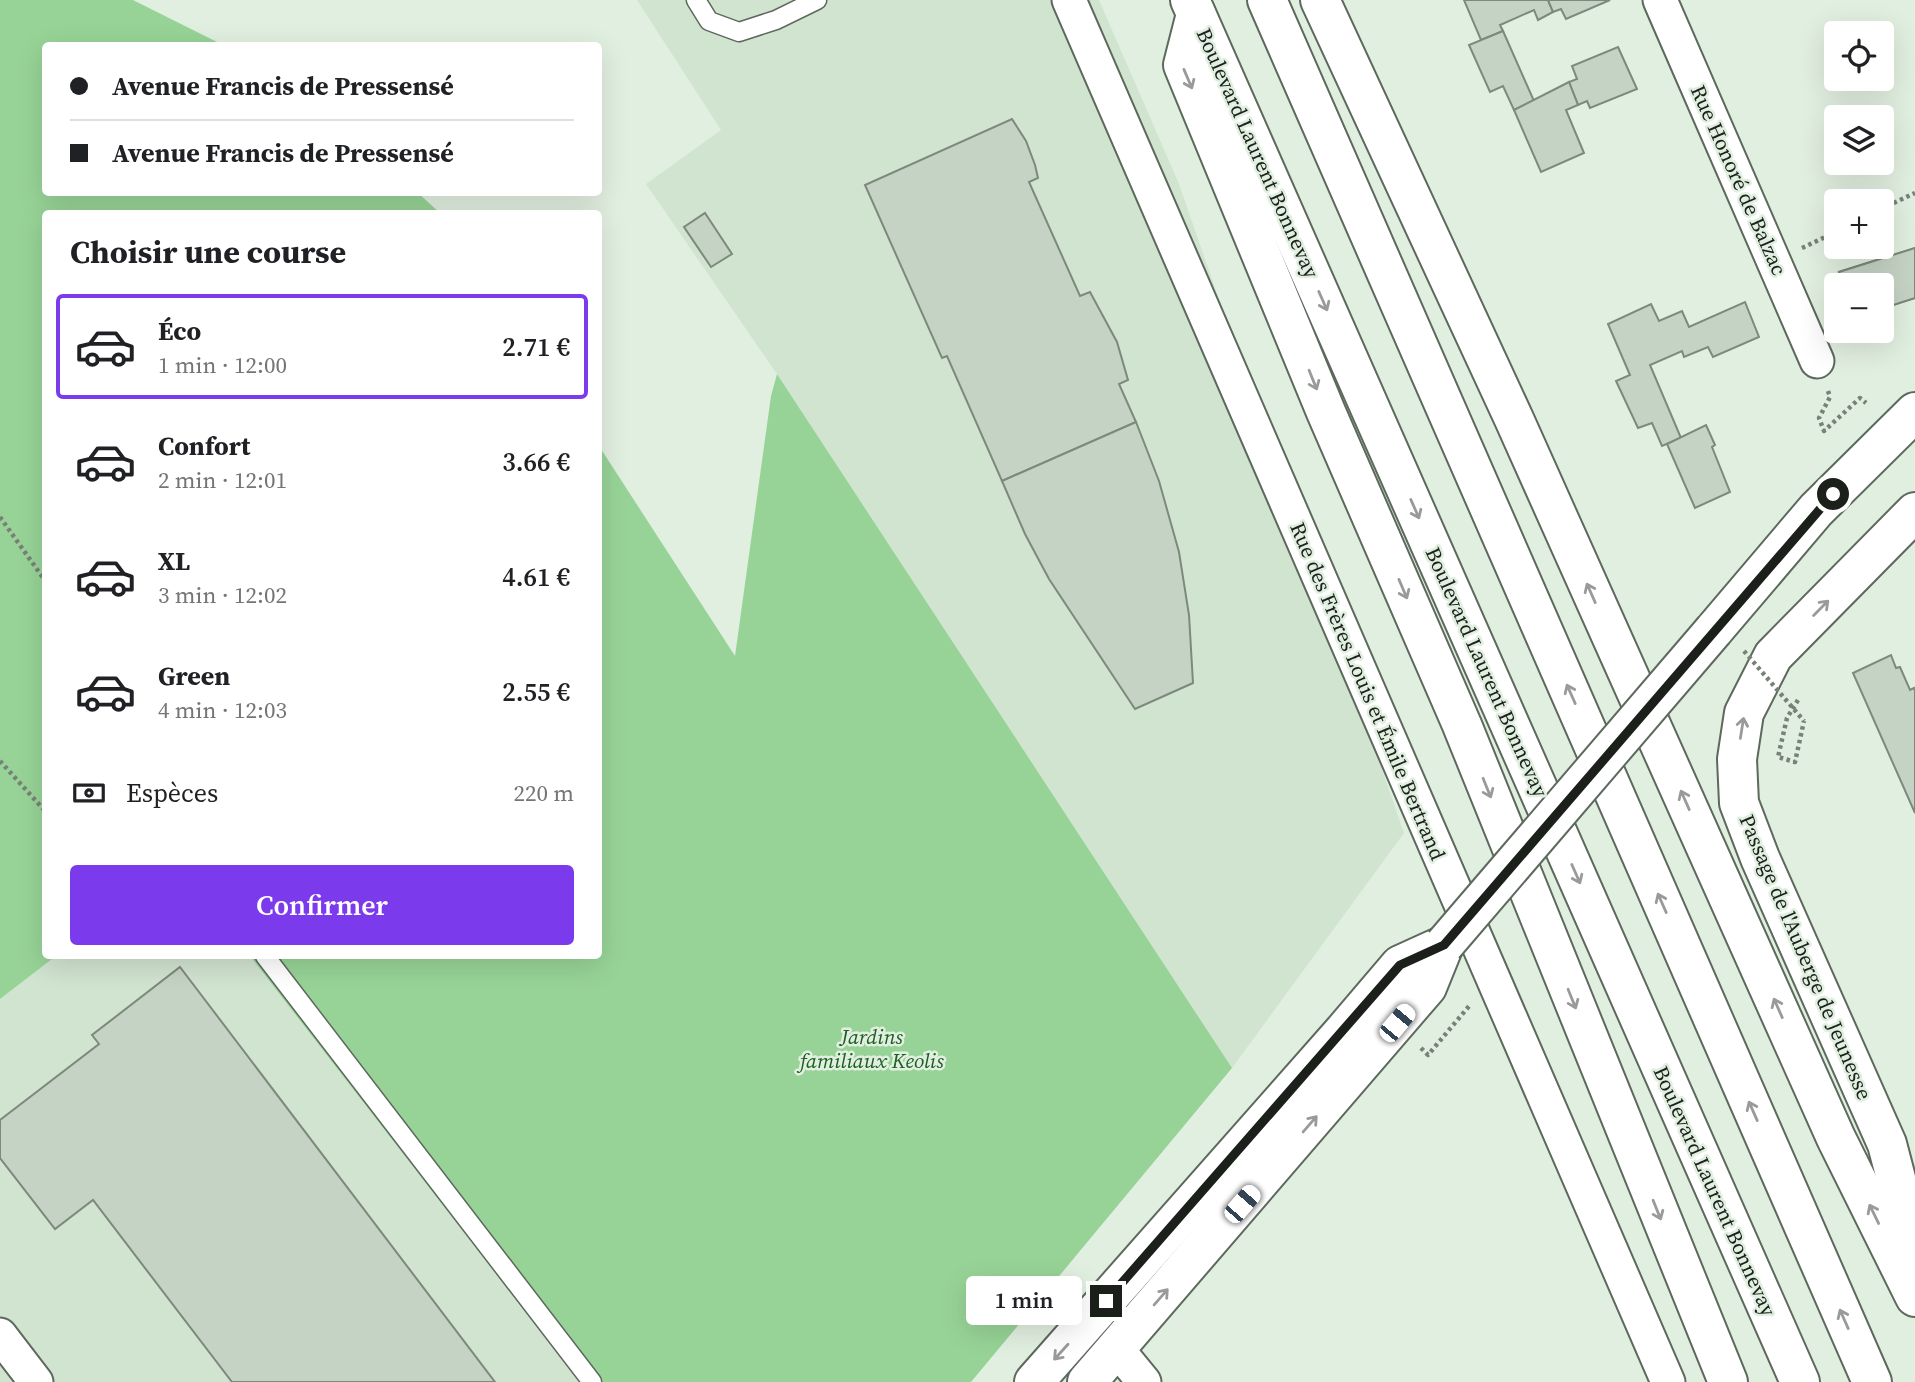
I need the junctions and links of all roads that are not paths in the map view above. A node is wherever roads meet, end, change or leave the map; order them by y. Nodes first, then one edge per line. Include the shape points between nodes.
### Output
1 (696, 0) edge
2 (817, 0) edge
3 (1069, 0) edge
4 (1267, 0) edge
5 (1320, 0) edge
6 (1660, 0) edge
7 (1193, 7) edge
8 (1817, 360) road end
9 (1915, 412) edge
10 (1915, 512) edge
11 (1444, 945) junction
12 (267, 959) edge
13 (1915, 1251) edge
14 (1915, 1297) edge
15 (1088, 1321) junction
16 (0, 1335) edge
17 (1117, 1349) junction
18 (36, 1382) edge
19 (592, 1382) edge
20 (1034, 1382) edge
21 (1087, 1382) edge
22 (1144, 1382) edge
23 (1668, 1382) edge
24 (1728, 1382) edge
25 (1800, 1382) edge
26 (1872, 1382) edge

1 - 2 lane via 709,21 739,32
3 - 23 street, Rue des Frères Louis et Émile Bertrand
26 -> 4 main road
14 -> 5 main road via 1836,1138 1514,419
6 - 8 street, Rue Honoré de Balzac
7 -> 24 main road via 1182,65 1462,724
7 -> 25 main road, Boulevard Laurent Bonnevay
9 - 11 main road, bridge via 1816,510 1729,640
13 -> 10 main road, Passage de l'Auberge de Jeunesse via 1887,1144 1739,803 1737,759 1744,713 1773,656
11 - 15 main road via 1400,965
17 -> 11 main road via 1427,987
12 - 19 lane
15 - 17 main road
15 -> 20 main road
16 - 18 street
17 - 21 main road
17 - 22 street

